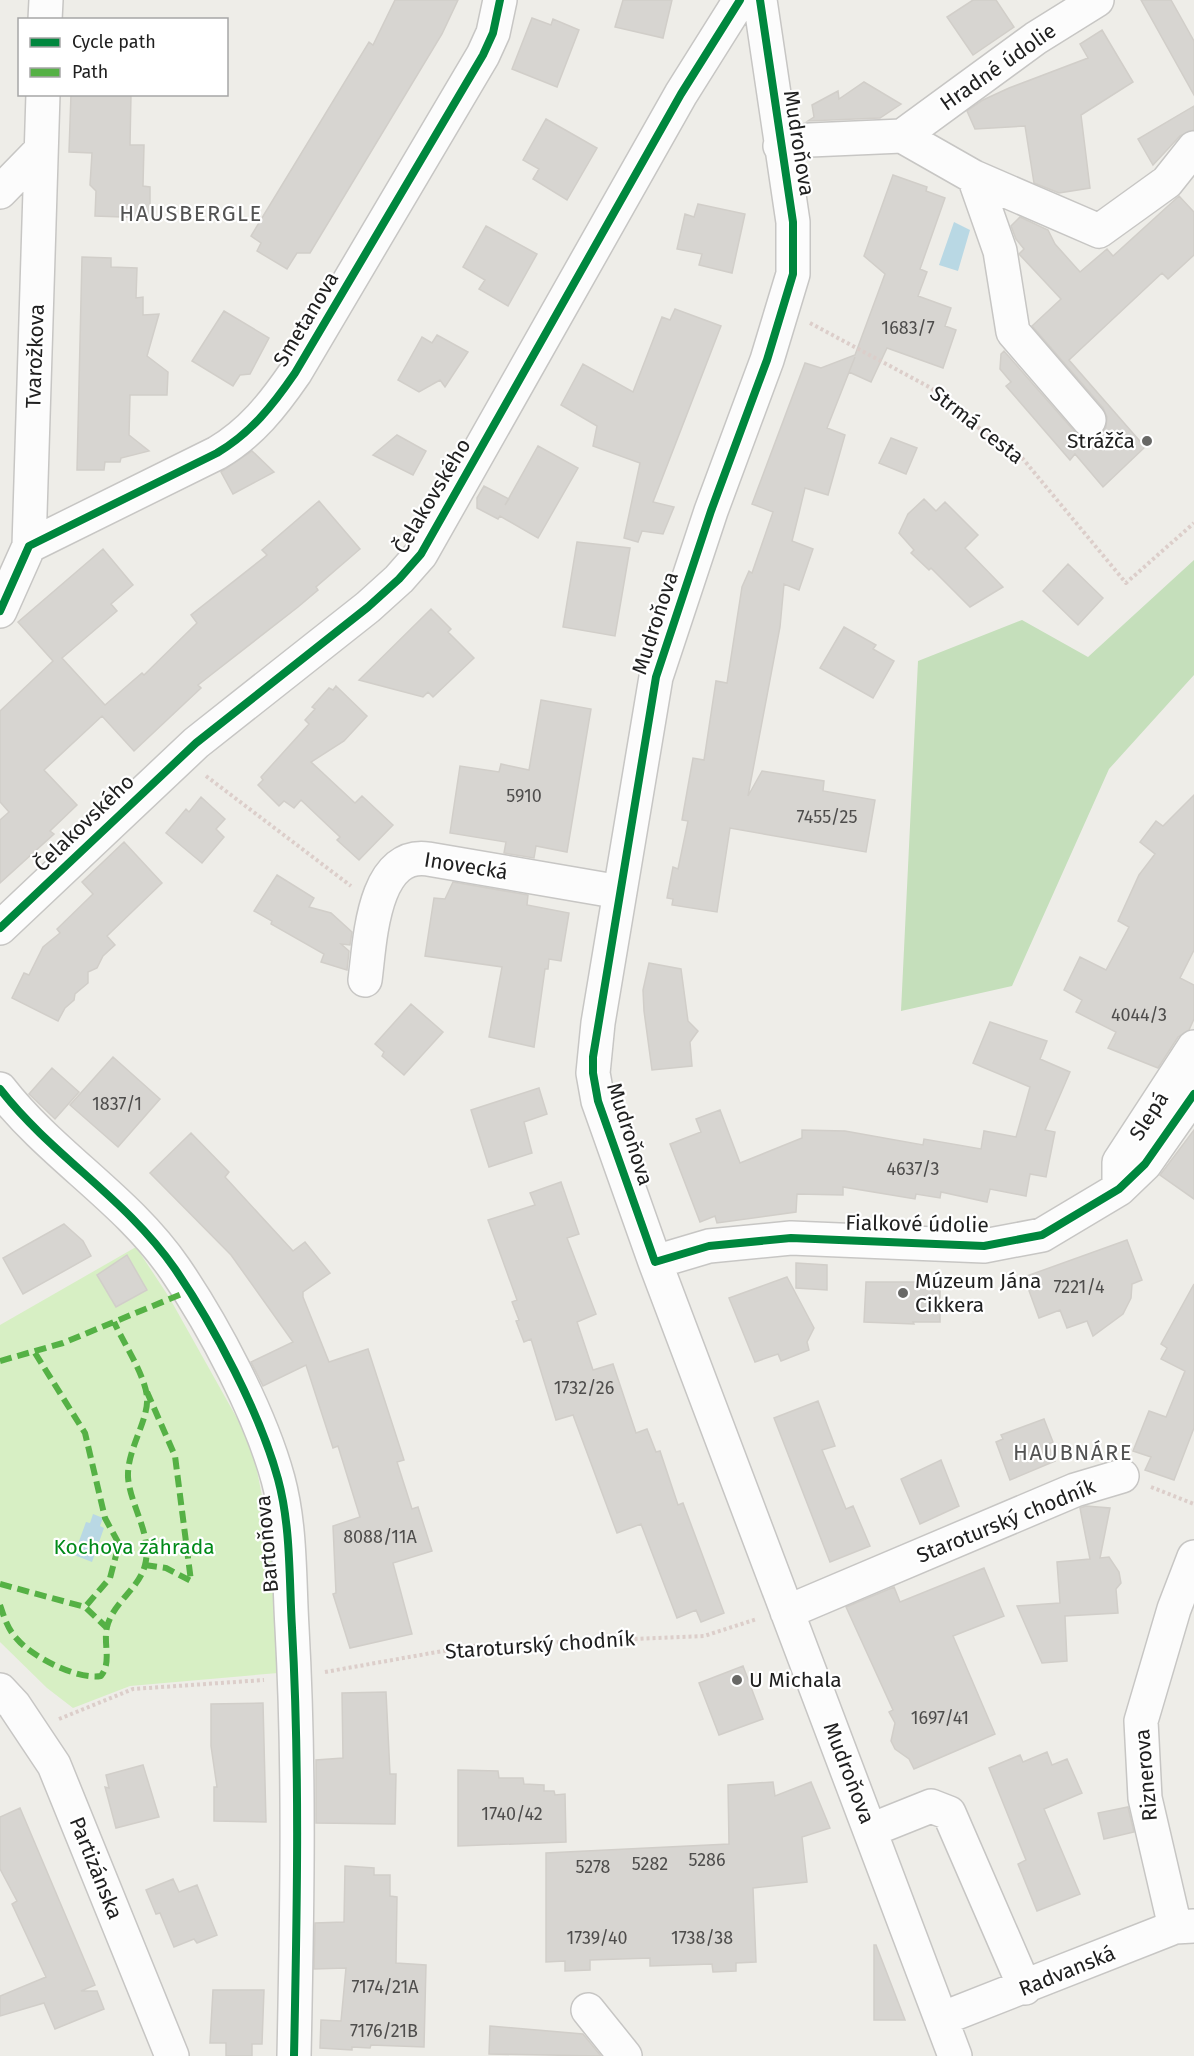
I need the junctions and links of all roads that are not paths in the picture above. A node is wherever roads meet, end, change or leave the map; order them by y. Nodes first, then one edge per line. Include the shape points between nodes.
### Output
1 (46, 0) edge
2 (500, 0) edge
3 (740, 0) edge
4 (760, 0) edge
5 (1096, 0) edge
6 (45, 18) edge
7 (43, 96) edge
8 (902, 136) junction
9 (780, 146) junction
10 (1194, 148) edge
11 (41, 150) junction
12 (974, 177) junction
13 (0, 192) edge
14 (1089, 420) dead end
15 (29, 546) junction
16 (0, 611) edge
17 (620, 892) junction
18 (0, 928) edge
19 (365, 980) dead end
20 (1194, 1047) edge
21 (0, 1089) edge
22 (1194, 1094) edge
23 (1119, 1189) junction
24 (655, 1262) junction
25 (1122, 1476) road end
26 (1194, 1557) edge
27 (775, 1614) junction
28 (5, 1704) edge
29 (871, 1830) junction
30 (1185, 1927) edge
31 (1025, 1988) junction
32 (588, 2010) dead end
33 (941, 2019) junction
34 (172, 2056) edge
35 (294, 2056) edge
36 (625, 2056) edge
37 (955, 2056) edge

1 - 6 street
2 - 15 street, Smetanova via 493,33 483,55 295,373 262,417 217,453
3 - 18 street, Čelakovského via 681,94 421,554 368,607 196,743
4 - 9 street, Mudroňova
5 - 8 street, Hradné údolie via 1036,38
7 - 11 street, Tvarožkova
8 - 9 street via 810,140
8 - 12 street
9 - 17 street, Mudroňova via 793,222 794,274 656,677
10 - 12 street via 1167,182 1099,231
11 - 13 street
11 - 15 street, Tvarožkova
12 - 14 street via 1000,250 1013,332
15 - 16 street, Tvarožkova
17 - 19 street, Inovecká via 421,858 410,860 381,890 375,905
17 - 24 street, Mudroňova via 592,1073 598,1101
20 - 23 street, Slepá via 1119,1162
21 - 35 street, Bartoňova via 143,1227 174,1268 213,1331 260,1427 280,1487 285,1510 295,1678
22 - 23 street, Fialkové údolie via 1145,1164
23 - 24 street, Fialkové údolie via 1042,1235 984,1246 791,1238 709,1246
24 - 27 street, Mudroňova
25 - 27 street, Staroturský chodník via 1075,1490
26 - 30 street, Riznerova via 1174,1609 1141,1721 1145,1798
27 - 29 street, Mudroňova
28 - 34 street, Partizánska via 54,1765
29 - 31 street via 931,1806 949,1813
29 - 33 street, Mudroňova
30 - 31 street, Radvanská
31 - 33 street, Radvanská
32 - 36 street
33 - 37 street, Mudroňova

